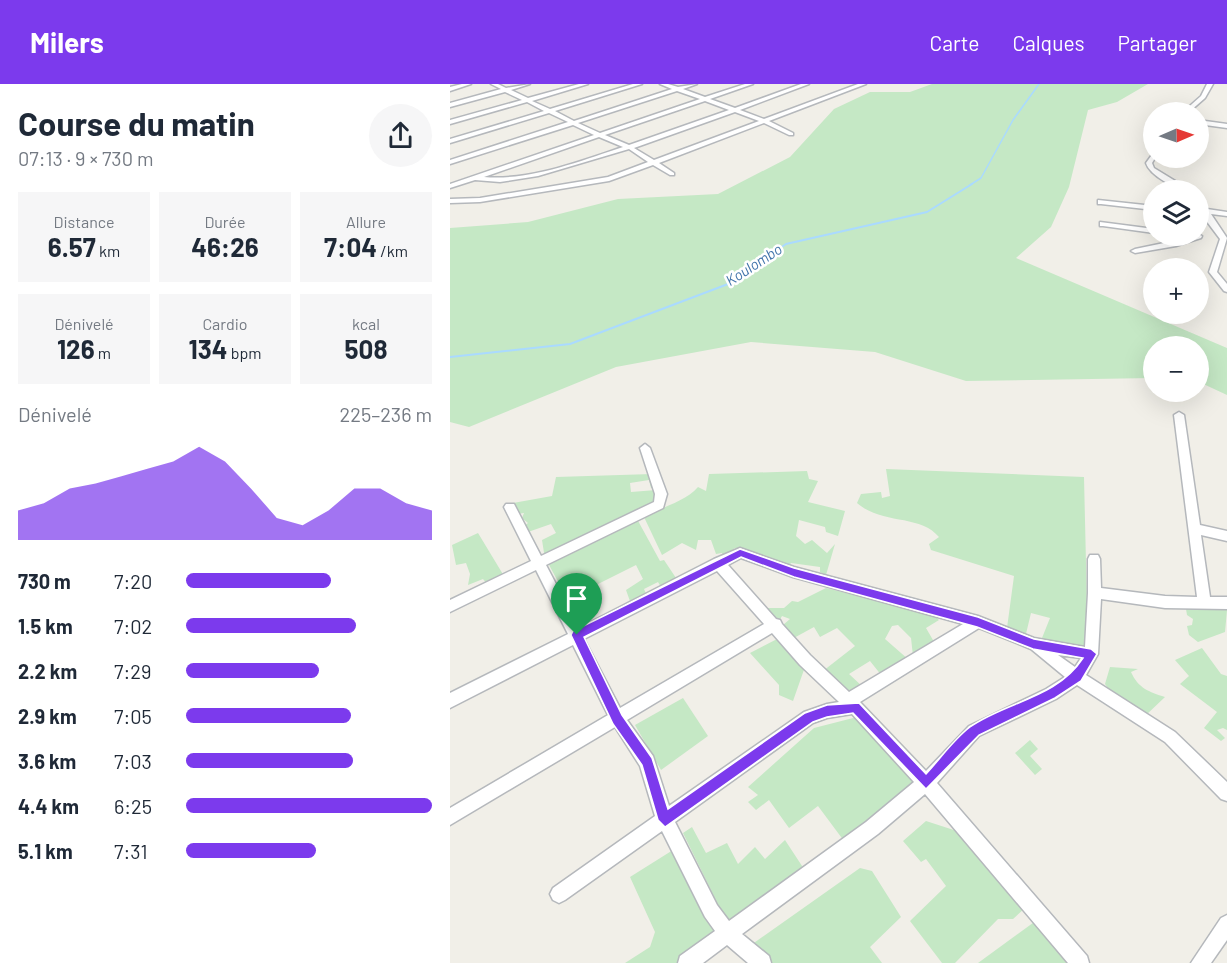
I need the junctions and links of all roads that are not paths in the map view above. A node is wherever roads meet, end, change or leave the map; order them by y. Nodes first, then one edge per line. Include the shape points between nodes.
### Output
1 (468, 84) edge
2 (494, 84) edge
3 (526, 84) edge
4 (585, 84) edge
5 (639, 84) edge
6 (663, 84) edge
7 (694, 84) edge
8 (750, 84) edge
9 (806, 84) edge
10 (836, 84) edge
11 (863, 84) edge
12 (1210, 84) edge
13 (851, 88) junction
14 (450, 89) edge
15 (677, 89) junction
16 (506, 90) junction
17 (528, 100) junction
18 (703, 100) junction
19 (1197, 102) edge
20 (450, 105) edge
21 (731, 110) junction
22 (551, 111) junction
23 (764, 121) junction
24 (450, 122) edge
25 (574, 123) junction
26 (1209, 124) edge
27 (1227, 126) edge
28 (791, 134) dead end
29 (599, 135) junction
30 (450, 141) edge
31 (629, 147) junction
32 (655, 161) junction
33 (450, 162) edge
34 (1150, 168) edge
35 (672, 174) dead end
36 (477, 178) junction
37 (1169, 180) edge
38 (450, 186) edge
39 (450, 201) edge
40 (1101, 202) dead end
41 (1143, 207) edge
42 (1209, 212) edge
43 (1227, 214) edge
44 (1209, 219) edge
45 (1103, 224) dead end
46 (1215, 225) junction
47 (1143, 229) edge
48 (1209, 229) edge
49 (1164, 246) edge
50 (1135, 251) dead end
51 (1227, 289) edge
52 (1179, 415) dead end
53 (645, 448) dead end
54 (510, 507) dead end
55 (1194, 529) junction
56 (1227, 536) edge
57 (1094, 559) dead end
58 (538, 563) junction
59 (718, 563) junction
60 (1095, 593) junction
61 (1204, 602) junction
62 (1227, 603) edge
63 (450, 606) edge
64 (978, 622) junction
65 (775, 624) junction
66 (577, 635) junction
67 (1033, 644) junction
68 (1091, 654) junction
69 (1077, 677) junction
70 (450, 701) edge
71 (852, 704) junction
72 (618, 719) junction
73 (926, 783) junction
74 (1227, 794) edge
75 (450, 817) edge
76 (665, 820) junction
77 (559, 894) dead end
78 (1227, 924) edge
79 (727, 933) junction
80 (687, 963) edge
81 (762, 963) edge
82 (1080, 963) edge
83 (1200, 963) edge

1 - 14 street
2 - 16 street
3 - 16 street
4 - 17 street
5 - 22 street
6 - 15 street
7 - 15 street
8 - 18 street
9 - 21 street
10 - 13 street
11 - 13 street
12 - 19 street
13 - 23 street
15 - 18 street
15 - 25 street
16 - 17 street
16 - 20 street
17 - 22 street
17 - 24 street
18 - 21 street
18 - 29 street
21 - 23 street
21 - 31 street
22 - 25 street
22 - 30 street
23 - 28 street
23 - 32 street
25 - 29 street
25 - 33 street
26 - 27 street
29 - 31 street
29 - 36 street
31 - 32 street
31 - 36 street via 537,175 495,182
32 - 35 street
32 - 39 street via 593,183
34 - 37 street
36 - 38 street
40 - 41 street
42 - 43 street
44 - 46 street
45 - 47 street
46 - 48 street
46 - 51 street via 1224,239 1213,272
49 - 50 street
52 - 55 street
53 - 58 street via 661,494 659,505
54 - 58 street
55 - 56 street
55 - 61 street
57 - 60 street
58 - 63 street
58 - 66 street
59 - 64 street via 743,553 794,572
59 - 65 street
59 - 66 street
60 - 61 street via 1165,602
60 - 68 street
61 - 62 street
64 - 67 street
64 - 71 street
65 - 71 street
65 - 72 street
66 - 70 street
66 - 72 street
67 - 68 street
67 - 69 street
68 - 69 street
69 - 73 street via 974,731
69 - 74 street via 1170,737
71 - 73 street
71 - 76 street via 809,717
72 - 75 street
72 - 76 street via 647,762
73 - 79 street via 872,828
73 - 82 street
76 - 77 street
76 - 79 street via 711,912
78 - 83 street
79 - 80 street
79 - 81 street

